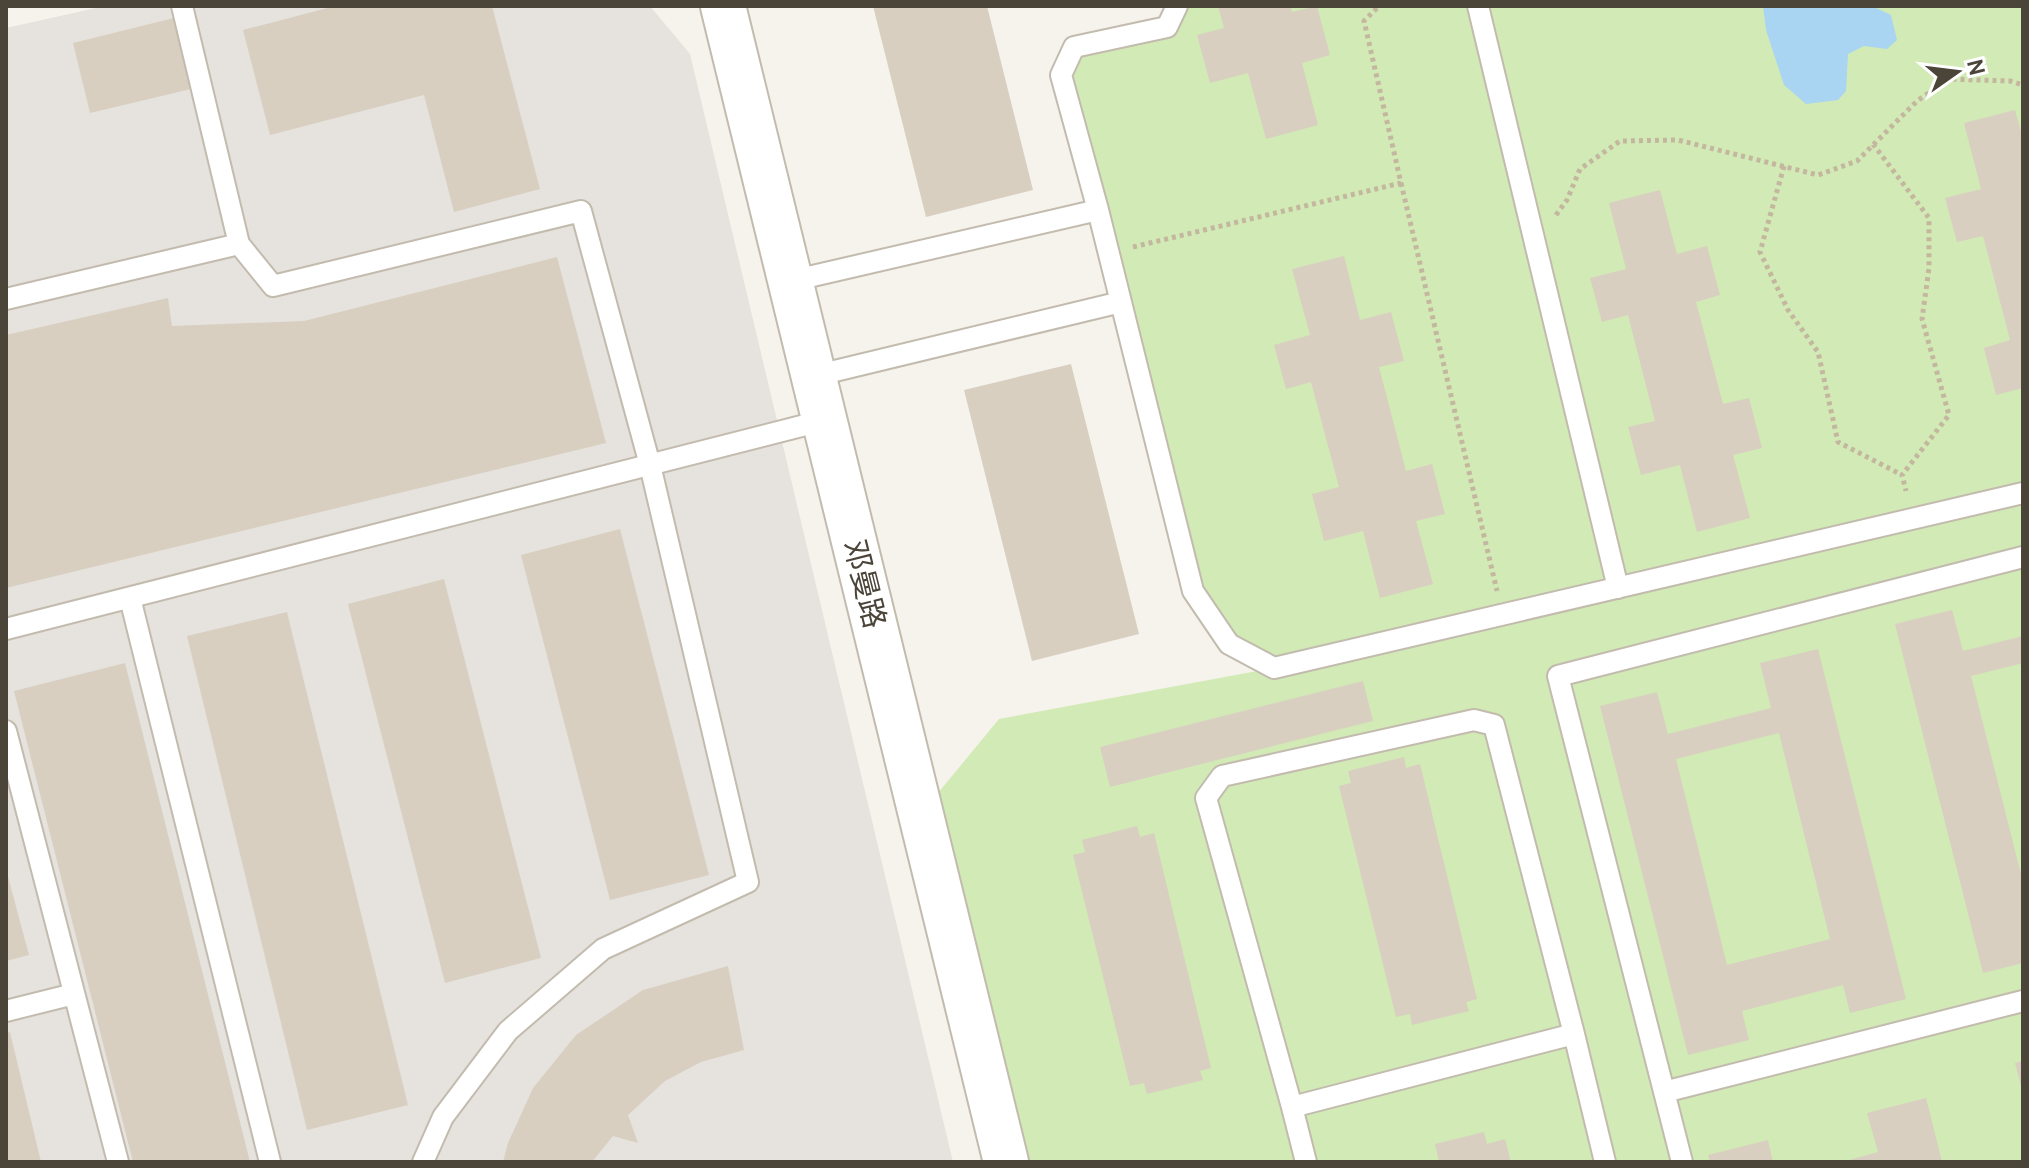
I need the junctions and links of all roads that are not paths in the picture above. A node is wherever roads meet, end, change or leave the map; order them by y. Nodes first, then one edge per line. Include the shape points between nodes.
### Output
1 (182, 6) edge
2 (723, 6) edge
3 (1177, 6) edge
4 (1478, 6) edge
5 (1098, 210) junction
6 (239, 244) junction
7 (791, 281) junction
8 (6, 299) edge
9 (1121, 302) junction
10 (814, 376) junction
11 (825, 420) junction
12 (650, 465) junction
13 (2023, 493) edge
14 (2023, 557) edge
15 (1618, 588) junction
16 (130, 598) junction
17 (6, 629) edge
18 (6, 731) edge
19 (74, 994) junction
20 (2023, 1001) edge
21 (6, 1011) edge
22 (1574, 1034) junction
23 (1664, 1092) junction
24 (1292, 1107) junction
25 (118, 1162) edge
26 (270, 1162) edge
27 (423, 1162) edge
28 (1006, 1162) edge
29 (1306, 1162) edge
30 (1605, 1162) edge
31 (1682, 1162) edge

1 - 6 lane
2 - 7 street, 邓曼路
3 - 5 lane via 1167,27 1074,47 1061,75
4 - 15 lane
5 - 7 lane
5 - 9 lane
6 - 8 lane
6 - 12 lane via 273,286 581,211
7 - 10 street, 邓曼路
9 - 10 lane
9 - 15 lane via 1193,591 1229,644 1274,668
10 - 11 street, 邓曼路
11 - 12 lane
11 - 28 street, 邓曼路
12 - 16 lane
12 - 27 lane via 748,882 603,949 508,1031 443,1117
13 - 15 lane
14 - 23 lane via 1558,676
16 - 17 lane
16 - 26 lane
18 - 19 lane
19 - 21 lane
19 - 25 lane
20 - 23 lane
22 - 24 lane
22 - 24 lane via 1494,725 1474,720 1222,776 1206,798
22 - 30 lane
23 - 31 lane
24 - 29 lane

